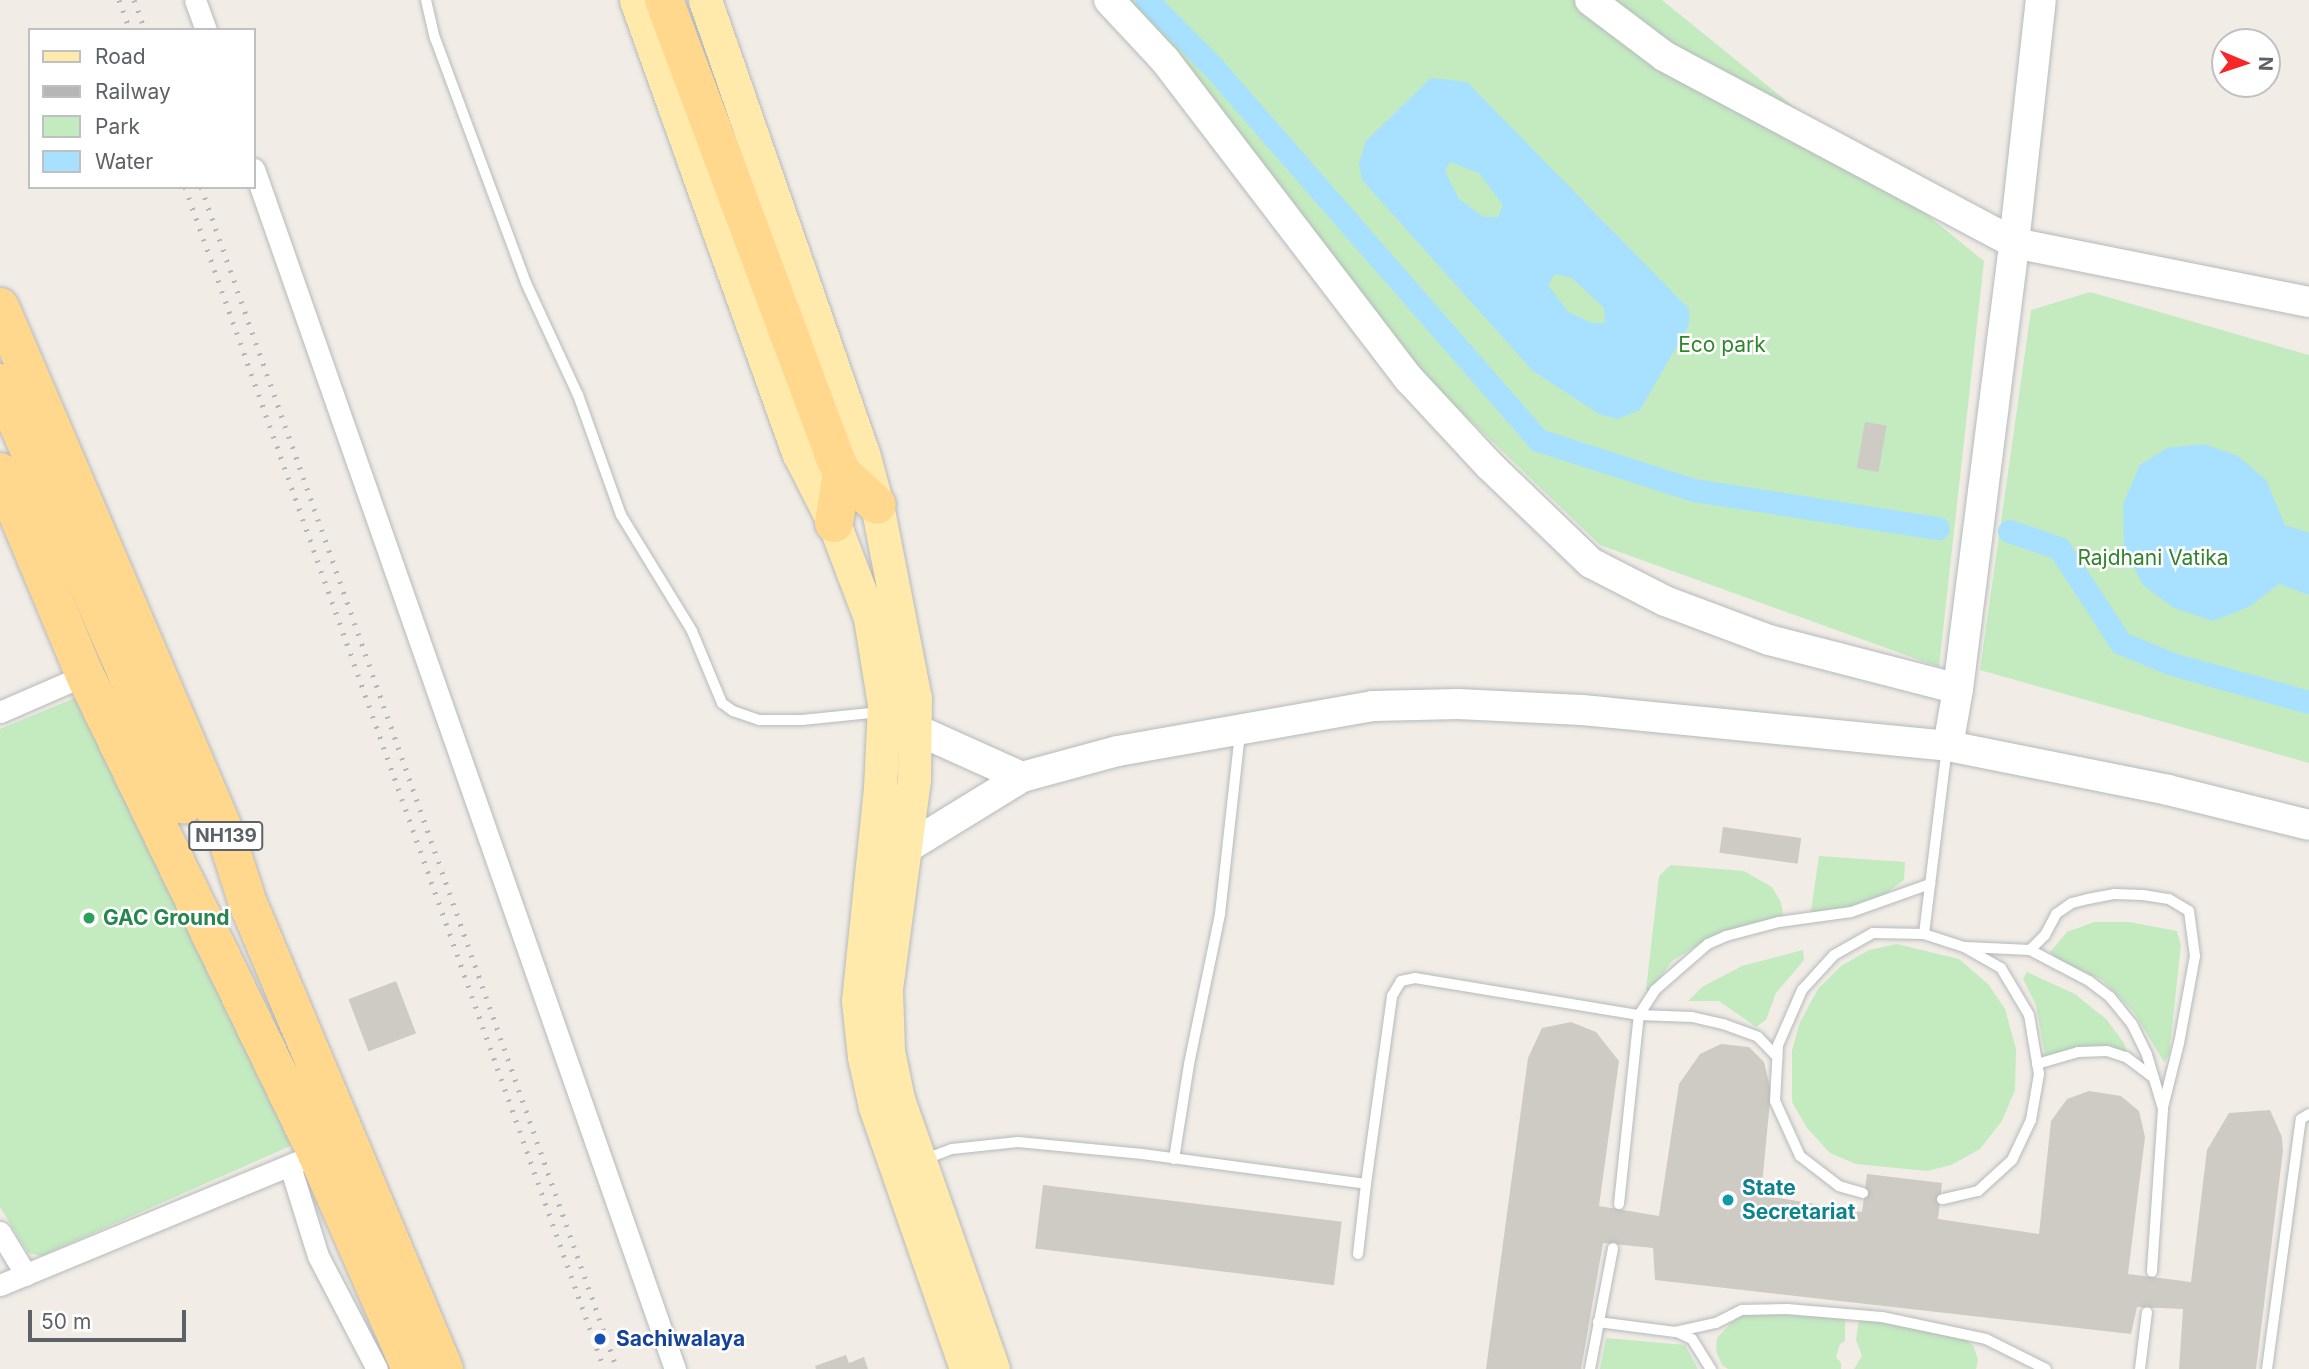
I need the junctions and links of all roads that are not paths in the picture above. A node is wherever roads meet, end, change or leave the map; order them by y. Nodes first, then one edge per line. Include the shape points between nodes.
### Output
1 (195, 0) edge
2 (426, 0) edge
3 (636, 0) edge
4 (664, 0) edge
5 (705, 0) edge
6 (1109, 0) edge
7 (1590, 0) edge
8 (2041, 0) edge
9 (204, 28) edge
10 (256, 175) edge
11 (2014, 243) junction
12 (2309, 302) edge
13 (0, 307) edge
14 (0, 383) edge
15 (837, 463) junction
16 (0, 471) edge
17 (877, 505) junction
18 (834, 523) junction
19 (85, 675) junction
20 (1958, 689) junction
21 (0, 712) edge
22 (884, 712) junction
23 (915, 729) junction
24 (1240, 732) junction
25 (1948, 746) junction
26 (1022, 777) junction
27 (2309, 825) edge
28 (905, 849) junction
29 (205, 854) junction
30 (1930, 884) junction
31 (247, 901) junction
32 (206, 920) junction
33 (1924, 934) junction
34 (1964, 947) junction
35 (2030, 950) junction
36 (1639, 1015) junction
37 (1777, 1057) junction
38 (2037, 1064) junction
39 (2155, 1079) junction
40 (2163, 1109) junction
41 (2309, 1114) edge
42 (1174, 1159) junction
43 (304, 1160) junction
44 (920, 1161) junction
45 (1366, 1184) junction
46 (1863, 1192) dead end
47 (1942, 1199) dead end
48 (1619, 1204) dead end
49 (0, 1232) edge
50 (1613, 1248) dead end
51 (1357, 1254) dead end
52 (2152, 1272) dead end
53 (26, 1275) junction
54 (0, 1286) edge
55 (2147, 1312) dead end
56 (1598, 1322) junction
57 (1675, 1332) junction
58 (377, 1369) edge
59 (411, 1369) edge
60 (444, 1369) edge
61 (676, 1369) edge
62 (966, 1369) edge
63 (993, 1369) edge
64 (1590, 1369) edge
65 (1711, 1369) edge
66 (2046, 1369) edge
67 (2140, 1369) edge
68 (2267, 1369) edge

1 - 9 street
2 - 22 lane via 435,38 526,283 578,395 621,515 692,631 722,703 759,720
3 - 18 main road via 799,454
4 - 15 highway
5 - 17 main road
6 - 20 street via 1165,60 1410,380 1489,465 1591,563 1665,601 1769,640
7 - 11 street via 1664,56
8 - 11 street
10 - 61 street
11 - 12 street
11 - 20 street
13 - 31 highway, NH139 via 226,835
14 - 29 highway
15 - 17 highway
15 - 18 highway
16 - 19 highway, NH139
17 - 23 main road via 915,698
18 - 22 main road via 870,618
19 - 21 street
19 - 32 highway, NH139
20 - 25 street
22 - 62 main road via 858,1001 864,1057 875,1107
23 - 26 street
23 - 28 main road
24 - 25 street via 1373,706 1458,704 1583,710
24 - 26 street via 1150,744
24 - 42 lane via 1222,903
25 - 27 street via 2168,790
25 - 30 lane
26 - 28 street
28 - 44 main road via 886,990 888,1051 898,1099
29 - 31 highway
29 - 32 highway
30 - 33 lane
30 - 36 lane via 1851,912 1769,924 1708,944 1655,990
31 - 60 highway, NH139
32 - 43 highway, NH139
33 - 34 lane
33 - 37 lane via 1873,933 1834,955 1802,990
34 - 35 lane
34 - 38 lane via 2000,968 2029,1015
35 - 39 lane via 2110,997 2132,1024
35 - 40 lane via 2056,914 2088,899 2143,895 2169,899 2189,911 2195,956
36 - 37 lane via 1692,1017 1723,1024 1758,1038
36 - 45 lane via 1415,978 1401,981 1392,996 1384,1038
36 - 48 lane
37 - 46 lane via 1775,1101 1800,1156 1839,1186
38 - 39 lane via 2077,1052 2107,1051 2126,1057
38 - 47 lane via 2031,1120 2012,1160 1978,1191
39 - 40 lane
40 - 52 lane
41 - 68 lane via 2301,1119
42 - 44 lane via 1018,1142 952,1149
42 - 45 lane
43 - 53 street
43 - 58 street via 318,1256
43 - 59 highway, NH139
44 - 63 main road
45 - 51 lane
49 - 53 street
50 - 56 lane
53 - 54 street
55 - 67 lane
56 - 57 lane
56 - 64 lane
57 - 65 lane via 1692,1339
57 - 66 lane via 1693,1330 1742,1310 1766,1308 1882,1317 1986,1339

